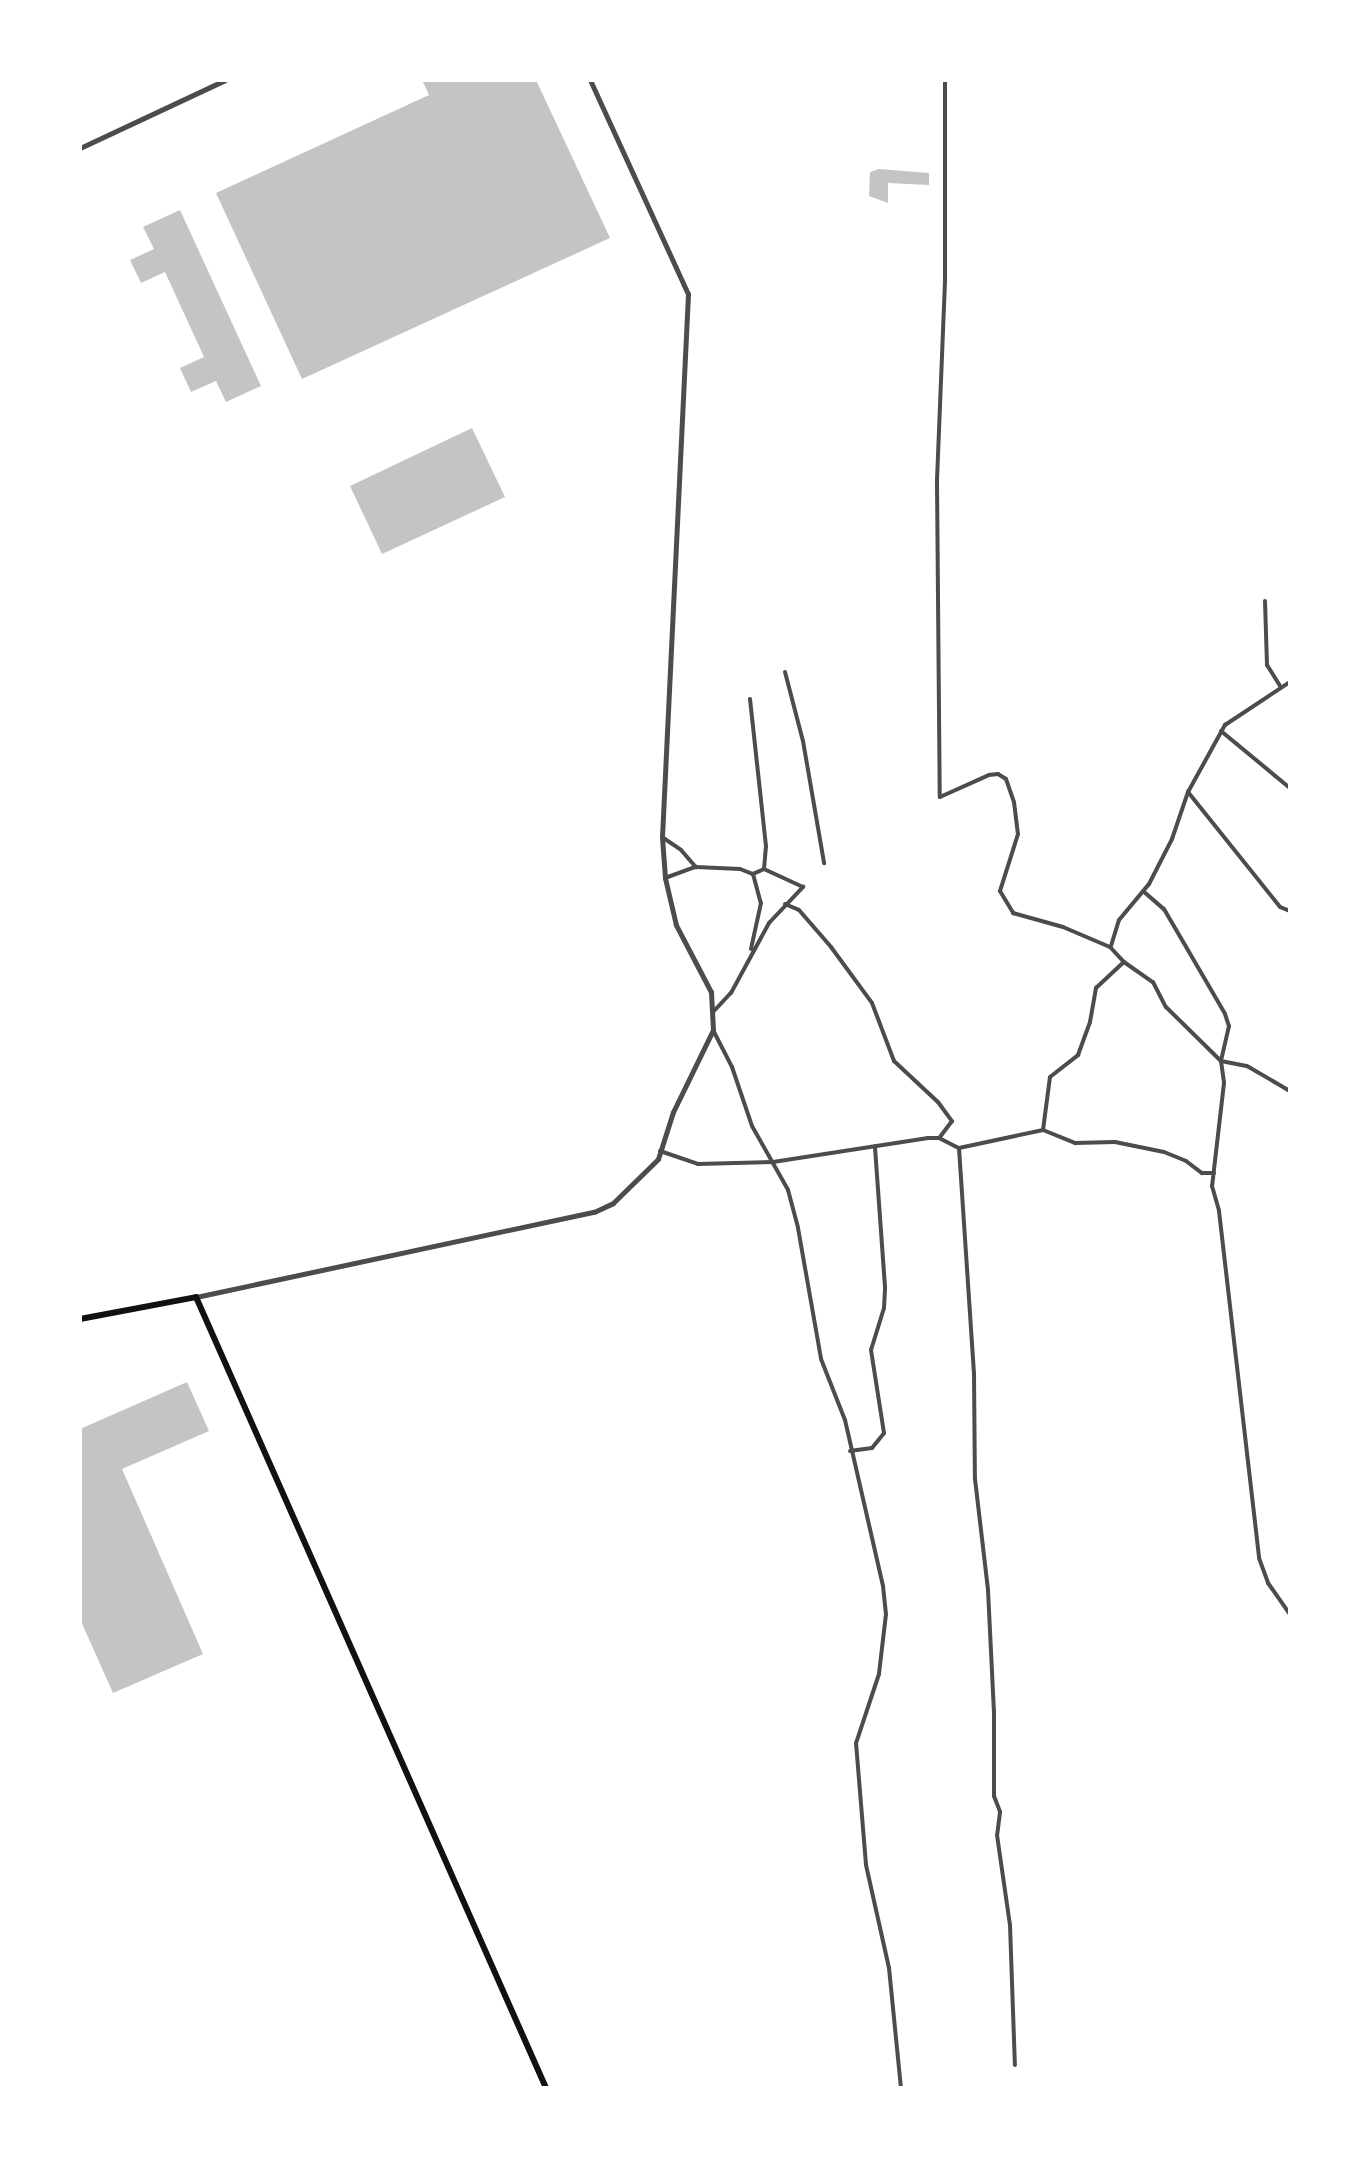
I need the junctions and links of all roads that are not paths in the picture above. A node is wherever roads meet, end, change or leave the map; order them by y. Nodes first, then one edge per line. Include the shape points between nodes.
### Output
1 (225, 80) edge
2 (590, 80) edge
3 (945, 80) edge
4 (80, 148) edge
5 (1265, 601) dead end
6 (785, 672) dead end
7 (1290, 682) edge
8 (1280, 686) junction
9 (750, 699) dead end
10 (1221, 731) junction
11 (1290, 788) edge
12 (1188, 792) junction
13 (662, 837) junction
14 (824, 863) dead end
15 (696, 867) junction
16 (764, 869) junction
17 (753, 874) junction
18 (665, 878) junction
19 (1143, 891) junction
20 (785, 904) junction
21 (1290, 911) edge
22 (1110, 947) junction
23 (750, 955) junction
24 (1124, 962) junction
25 (714, 1011) junction
26 (713, 1030) junction
27 (1221, 1061) junction
28 (1290, 1091) edge
29 (1043, 1130) junction
30 (939, 1138) junction
31 (875, 1146) junction
32 (959, 1148) junction
33 (660, 1151) junction
34 (773, 1162) junction
35 (1214, 1173) junction
36 (196, 1297) junction
37 (80, 1319) edge
38 (850, 1451) junction
39 (1290, 1614) edge
40 (1015, 2065) dead end
41 (546, 2088) edge
42 (901, 2088) edge

1 - 4 street
2 - 13 street via 688,294
3 - 22 street via 937,482 940,797 994,774 1006,779 1018,834 1001,883 1002,899 1022,919 1063,927
5 - 8 street via 1267,665
6 - 14 street
7 - 8 street
8 - 10 street
9 - 16 street
10 - 11 street
10 - 12 street
12 - 19 street via 1172,839
12 - 21 street via 1280,907
13 - 15 street
13 - 18 street
15 - 17 street
15 - 18 street
16 - 17 street
16 - 20 street via 803,887
17 - 23 street via 761,903
18 - 25 street via 676,925 711,992
19 - 22 street via 1119,920
19 - 27 street via 1164,909 1225,1014 1229,1026
20 - 23 street
20 - 30 street via 799,910 831,947 872,1003 894,1061 952,1121
22 - 24 street
23 - 25 street via 731,993
24 - 27 street via 1153,982 1181,1024
24 - 29 street via 1096,988 1078,1055 1050,1077
25 - 26 street
26 - 33 street
26 - 34 street via 752,1126
27 - 28 street via 1247,1066
27 - 35 street via 1224,1083
29 - 32 street
29 - 35 street via 1075,1143 1115,1142 1164,1152 1202,1173
30 - 31 street
30 - 32 street
31 - 34 street
31 - 38 street via 885,1287 871,1350 884,1433 872,1448
32 - 40 street via 974,1374 975,1479 988,1590 994,1796 1010,1925
33 - 34 street via 698,1164
33 - 36 street via 628,1190 594,1212
34 - 38 street via 788,1190 821,1359 845,1420
35 - 39 street via 1259,1558 1268,1583
36 - 37 main road
36 - 41 main road
38 - 42 street via 886,1614 879,1674 856,1743 866,1865 889,1968

